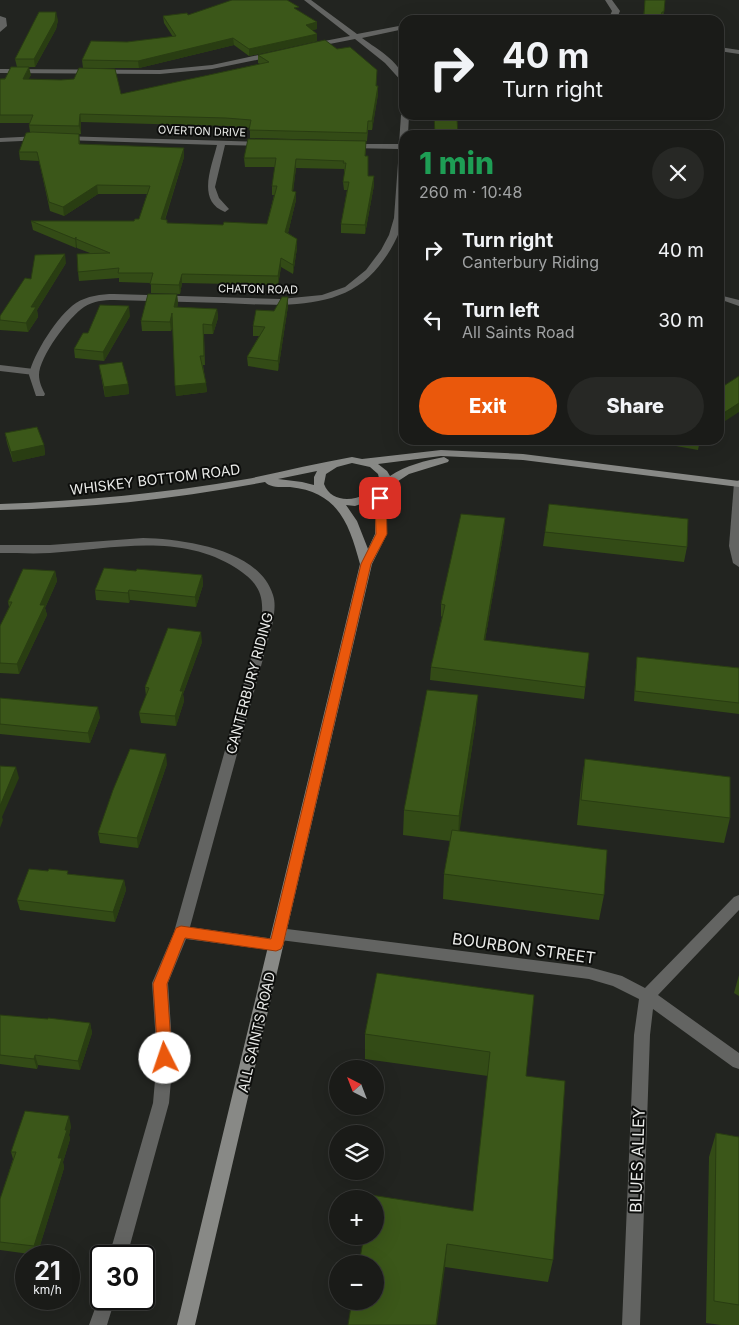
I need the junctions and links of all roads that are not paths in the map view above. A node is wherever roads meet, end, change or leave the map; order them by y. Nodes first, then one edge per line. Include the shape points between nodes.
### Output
1 (307, 0) edge
2 (608, 0) edge
3 (614, 15) edge
4 (0, 18) edge
5 (399, 28) edge
6 (0, 30) edge
7 (356, 36) junction
8 (300, 48) edge
9 (724, 50) edge
10 (281, 52) edge
11 (739, 52) edge
12 (0, 72) edge
13 (399, 74) edge
14 (0, 140) edge
15 (222, 142) junction
16 (270, 144) edge
17 (336, 145) edge
18 (399, 147) edge
19 (225, 208) dead end
20 (399, 223) edge
21 (724, 298) edge
22 (739, 303) edge
23 (0, 368) edge
24 (34, 372) junction
25 (40, 394) dead end
26 (471, 455) junction
27 (364, 462) junction
28 (331, 465) junction
29 (253, 481) junction
30 (739, 484) edge
31 (383, 488) junction
32 (329, 496) junction
33 (0, 508) edge
34 (0, 549) edge
35 (739, 563) edge
36 (366, 564) junction
37 (739, 901) edge
38 (181, 932) junction
39 (278, 940) junction
40 (647, 996) junction
41 (739, 1062) edge
42 (121, 1245) edge
43 (103, 1310) edge
44 (98, 1325) edge
45 (186, 1325) edge
46 (631, 1325) edge

1 - 7 street
2 - 3 street via 616,10
4 - 6 street via 4,26
5 - 7 street
7 - 8 street
7 - 13 street via 393,65
9 - 11 street
10 - 12 street via 212,67 169,72
14 - 15 street, OVERTON DRIVE via 33,137
15 - 16 street, OVERTON DRIVE
15 - 19 street via 211,194
17 - 18 street
20 - 24 street, CHATON ROAD via 387,249 366,278 352,287 318,299 281,302 101,297 81,304 74,309 40,358
21 - 22 street
23 - 24 street
24 - 25 street
26 - 27 street via 441,453
26 - 30 street via 523,457
26 - 31 street via 412,467
27 - 28 street via 343,461
27 - 31 street via 382,471 386,478
28 - 29 street, WHISKEY BOTTOM ROAD
28 - 32 street via 318,479 319,486
29 - 32 street, WHISKEY BOTTOM ROAD via 292,483
29 - 33 street, WHISKEY BOTTOM ROAD via 116,501
30 - 35 street via 735,546
31 - 32 street via 373,498 361,501 350,502
31 - 36 street, ALL SAINTS ROAD via 381,534
32 - 36 street, ALL SAINTS ROAD via 354,524
34 - 38 street, CANTERBURY RIDING via 178,542 240,564 263,586 269,602 267,622
36 - 39 street, ALL SAINTS ROAD
37 - 40 street
38 - 39 street
38 - 42 street, CANTERBURY RIDING via 160,984 165,1058 161,1103
39 - 40 street, BOURBON STREET via 589,973 616,981
39 - 45 street, ALL SAINTS ROAD
40 - 41 street, BOURBON STREET
40 - 46 street, BLUES ALLEY via 642,1035
43 - 44 street

